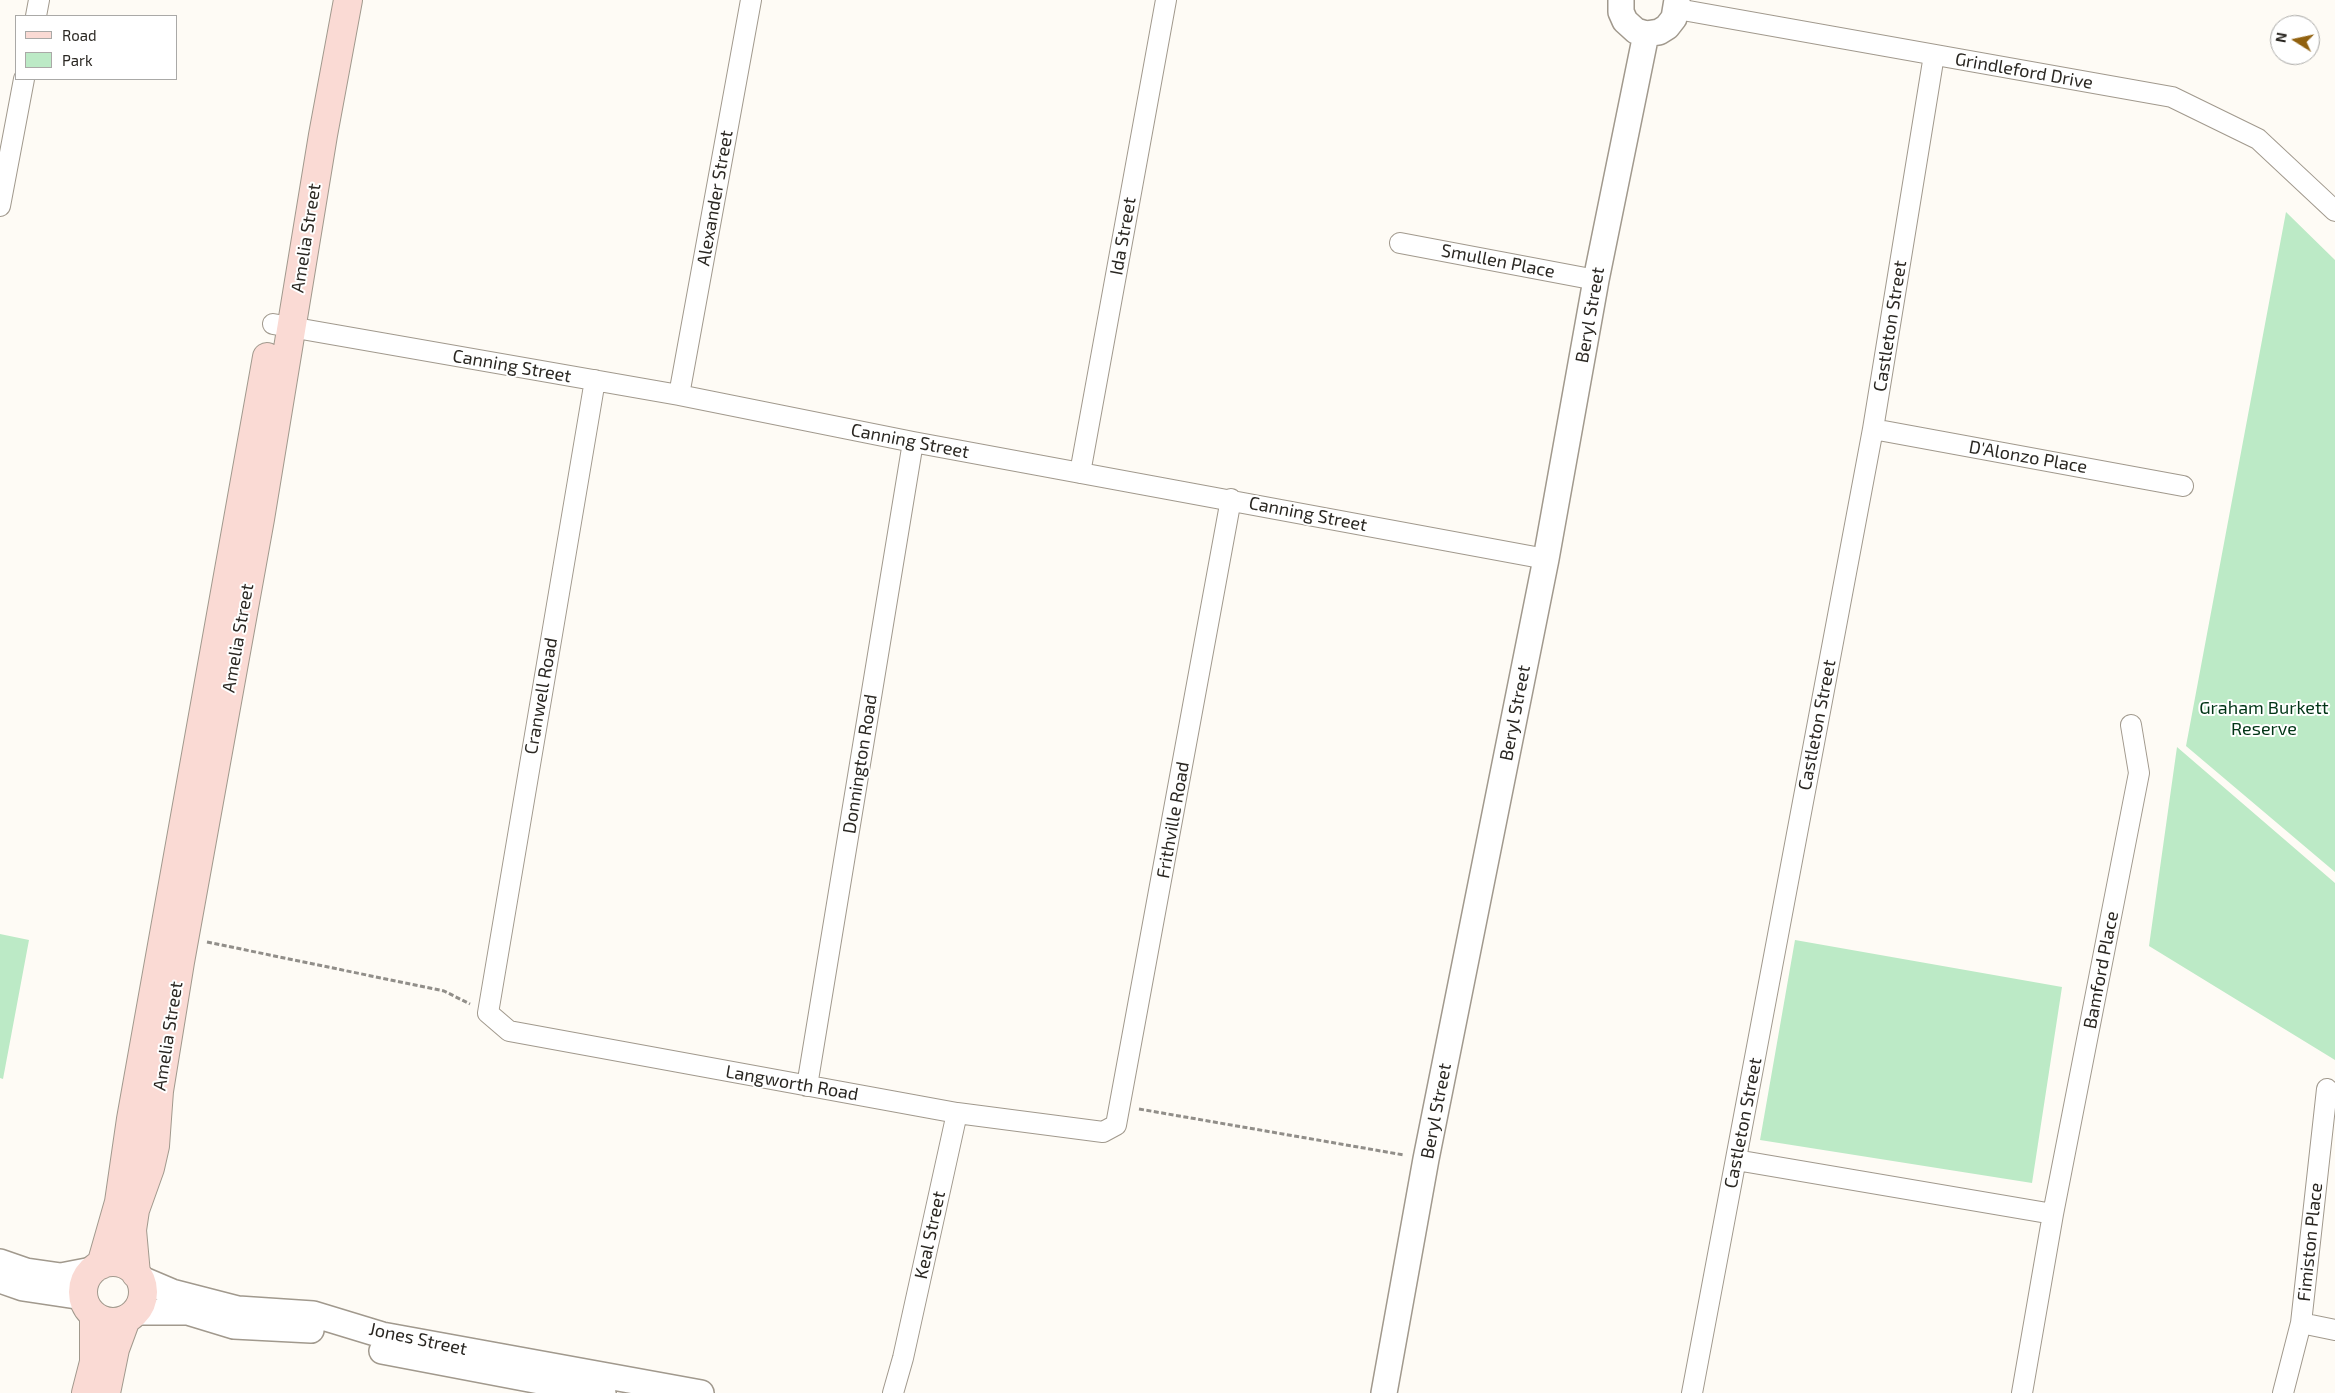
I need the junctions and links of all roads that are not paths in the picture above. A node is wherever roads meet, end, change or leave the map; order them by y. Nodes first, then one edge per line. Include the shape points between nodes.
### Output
1 (39, 0) edge
2 (751, 0) edge
3 (1166, 0) edge
4 (1621, 0) edge
5 (340, 1) edge
6 (1677, 4) edge
7 (36, 15) edge
8 (1646, 34) junction
9 (1934, 55) junction
10 (24, 80) edge
11 (0, 206) edge
12 (2335, 211) edge
13 (1400, 243) dead end
14 (1596, 280) junction
15 (282, 325) junction
16 (595, 380) junction
17 (679, 395) junction
18 (1873, 429) junction
19 (913, 442) junction
20 (1080, 473) junction
21 (2183, 486) dead end
22 (1231, 499) junction
23 (1546, 559) junction
24 (2131, 725) dead end
25 (488, 1013) joint
26 (807, 1086) junction
27 (2327, 1089) dead end
28 (957, 1113) junction
29 (1104, 1132) joint
30 (1736, 1160) junction
31 (2053, 1214) junction
32 (0, 1262) edge
33 (97, 1268) junction
34 (138, 1276) junction
35 (0, 1280) edge
36 (89, 1306) junction
37 (131, 1315) junction
38 (2301, 1323) junction
39 (2335, 1330) edge
40 (903, 1358) junction
41 (86, 1393) edge
42 (106, 1393) edge
43 (603, 1393) edge
44 (702, 1393) edge
45 (893, 1393) edge
46 (906, 1393) edge
47 (1384, 1393) edge
48 (1692, 1393) edge
49 (2022, 1393) edge
50 (2283, 1393) edge

1 - 7 street
2 - 17 street, Alexander Street
3 - 20 street, Ida Street
4 - 8 street via 1625,21 1636,31
5 - 15 main road, Amelia Street
6 - 8 street via 1674,18 1667,27
6 - 9 street, Grindleford Drive
8 - 14 street, Beryl Street
9 - 12 street, Grindleford Drive via 2172,97 2258,139
9 - 18 street, Castleton Street
10 - 11 street
13 - 14 street, Smullen Place
14 - 23 street, Beryl Street
15 - 16 street, Canning Street
15 - 33 main road, Amelia Street via 131,1119 120,1202
15 - 34 main road, Amelia Street via 260,519 162,1068 155,1146 135,1210 132,1230
16 - 17 street, Canning Street
16 - 25 street, Cranwell Road
17 - 19 street, Canning Street
18 - 21 street, D'Alonzo Place
18 - 30 street, Castleton Street
19 - 20 street, Canning Street
19 - 26 street, Donnington Road
20 - 22 street, Canning Street
22 - 23 street, Canning Street
22 - 29 street, Frithville Road via 1121,1106 1116,1125
23 - 47 street, Beryl Street via 1426,1159
24 - 31 street, Bamford Place via 2140,773
25 - 26 street, Langworth Road via 509,1031
26 - 28 street, Langworth Road
27 - 38 street, Fimiston Place
28 - 29 street, Langworth Road
28 - 40 street, Keal Street
30 - 31 street
30 - 48 street, Castleton Street
31 - 49 street, Bamford Place
32 - 33 street via 26,1271 61,1276
33 - 34 main road via 118,1263 128,1266
33 - 36 main road via 84,1282
34 - 37 main road via 142,1295
34 - 44 street, Jones Street via 172,1292 238,1308 312,1314 382,1335
35 - 36 street
36 - 37 main road via 110,1322
36 - 41 main road via 94,1362
37 - 42 main road via 115,1349
37 - 43 street, Jones Street via 188,1312 234,1326 314,1330 374,1350
38 - 39 street
38 - 50 street, Fimiston Place
40 - 45 street, Keal Street
40 - 46 street, Keal Street

